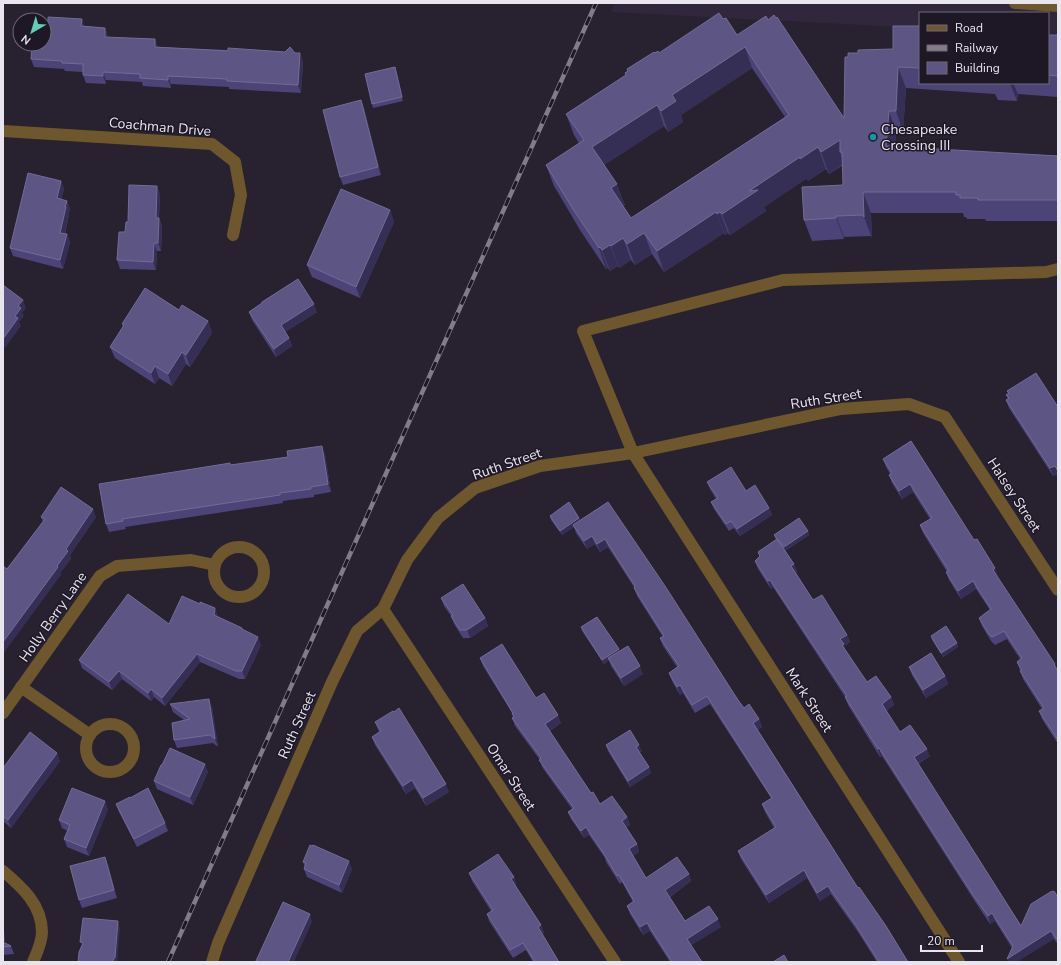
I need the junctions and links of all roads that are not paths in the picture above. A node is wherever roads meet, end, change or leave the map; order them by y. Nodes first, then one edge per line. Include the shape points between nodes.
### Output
1 (1015, 3) edge
2 (1058, 6) edge
3 (3, 131) edge
4 (233, 234) dead end
5 (1058, 269) edge
6 (945, 417) joint
7 (633, 453) junction
8 (215, 565) junction
9 (1058, 590) edge
10 (383, 608) junction
11 (22, 687) junction
12 (3, 713) edge
13 (90, 736) dead end
14 (3, 871) edge
15 (34, 962) edge
16 (212, 962) edge
17 (615, 962) edge
18 (959, 962) edge

1 - 2 street
3 - 4 street, Coachman Drive via 212,144 235,162 241,195
5 - 7 street, Mark Street via 1046,272 783,280 582,331
6 - 7 street, Ruth Street via 909,404 841,409
6 - 9 street, Halsey Street
7 - 10 street, Ruth Street via 540,466 476,488 438,518 406,560
7 - 18 street, Mark Street
8 - 8 street via 216,581 224,591 235,596 252,593 262,581 262,561 247,548 231,548 218,557
8 - 11 street, Holly Berry Lane via 191,560 117,566 100,576
10 - 16 street, Ruth Street via 357,631 350,644 218,943
10 - 17 street, Omar Street
11 - 12 street, Holly Berry Lane
11 - 13 street
14 - 15 street via 34,901 41,921 42,933

